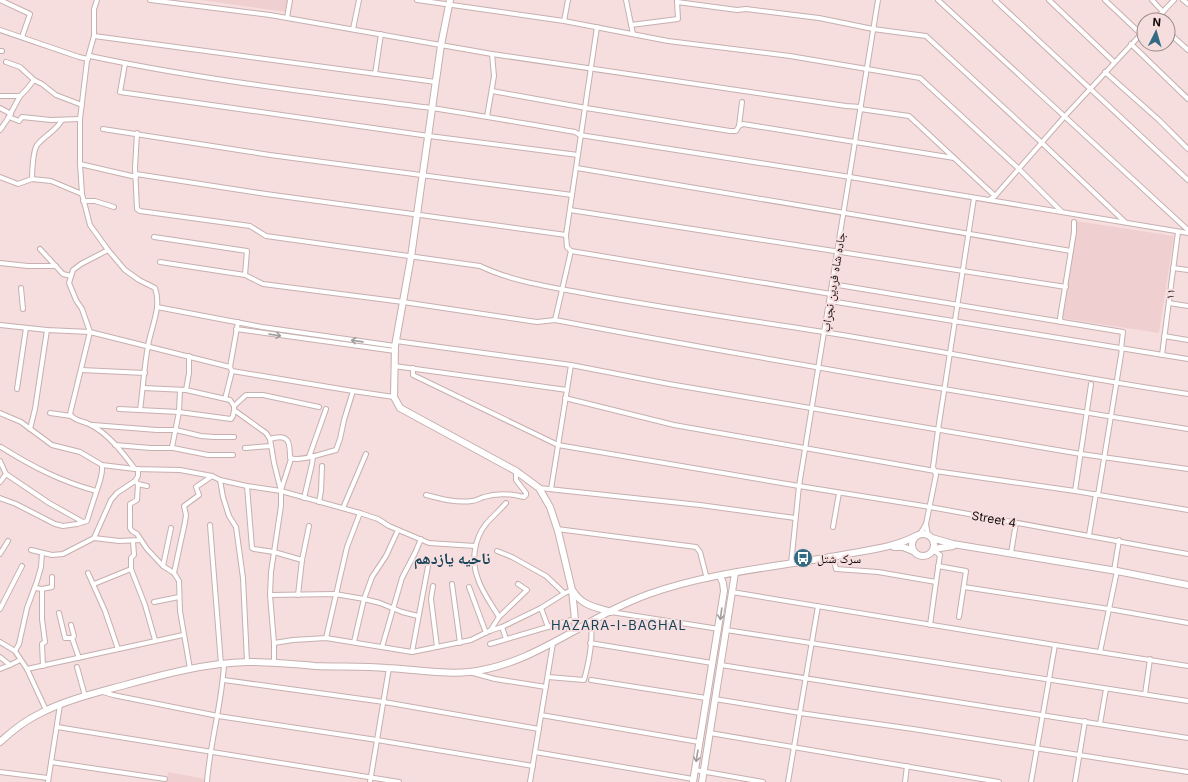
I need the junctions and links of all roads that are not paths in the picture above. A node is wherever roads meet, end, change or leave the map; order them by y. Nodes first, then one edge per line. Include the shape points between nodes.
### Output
1 (0, 0) edge
2 (97, 0) edge
3 (150, 0) edge
4 (290, 0) edge
5 (359, 0) edge
6 (417, 0) edge
7 (568, 0) edge
8 (626, 0) edge
9 (878, 0) edge
10 (938, 0) edge
11 (995, 0) edge
12 (1048, 0) edge
13 (1104, 0) edge
14 (1152, 0) edge
15 (1174, 0) edge
16 (1183, 0) edge
17 (677, 1) edge
18 (450, 2) edge
19 (1188, 4) edge
20 (1163, 12) joint
21 (288, 18) junction
22 (564, 21) junction
23 (631, 25) junction
24 (1136, 26) edge
25 (597, 28) junction
26 (873, 29) junction
27 (0, 30) edge
28 (353, 30) junction
29 (381, 34) junction
30 (633, 34) junction
31 (94, 36) junction
32 (22, 37) junction
33 (1136, 39) edge
34 (1176, 39) edge
35 (1131, 44) junction
36 (441, 45) junction
37 (1188, 50) edge
38 (492, 54) junction
39 (89, 57) junction
40 (6, 62) dead end
41 (1114, 62) junction
42 (125, 64) junction
43 (591, 68) junction
44 (867, 70) junction
45 (1105, 72) junction
46 (375, 74) junction
47 (34, 80) junction
48 (436, 82) junction
49 (1090, 88) junction
50 (492, 91) junction
51 (0, 96) edge
52 (20, 96) junction
53 (1188, 99) edge
54 (742, 102) dead end
55 (82, 106) junction
56 (0, 108) edge
57 (433, 108) junction
58 (586, 108) junction
59 (861, 108) junction
60 (10, 115) junction
61 (1065, 116) junction
62 (487, 117) junction
63 (80, 119) junction
64 (62, 120) junction
65 (739, 126) junction
66 (102, 129) dead end
67 (0, 130) edge
68 (137, 133) junction
69 (580, 135) junction
70 (429, 136) junction
71 (1041, 142) junction
72 (855, 143) junction
73 (1188, 149) edge
74 (578, 154) junction
75 (954, 158) junction
76 (80, 164) junction
77 (577, 168) junction
78 (1019, 169) junction
79 (136, 176) junction
80 (423, 176) junction
81 (0, 177) edge
82 (850, 177) junction
83 (32, 179) junction
84 (1188, 180) edge
85 (82, 194) junction
86 (572, 195) junction
87 (995, 196) junction
88 (974, 198) junction
89 (989, 200) junction
90 (83, 201) junction
91 (114, 207) dead end
92 (570, 210) junction
93 (1063, 212) junction
94 (844, 213) junction
95 (417, 215) junction
96 (1074, 222) dead end
97 (1126, 223) junction
98 (1188, 230) edge
99 (1178, 232) junction
100 (1188, 233) edge
101 (970, 234) junction
102 (566, 235) junction
103 (154, 237) dead end
104 (40, 249) dead end
105 (108, 250) junction
106 (571, 251) junction
107 (838, 251) junction
108 (1071, 251) junction
109 (411, 257) junction
110 (160, 262) dead end
111 (0, 263) edge
112 (56, 266) junction
113 (1173, 268) junction
114 (1188, 270) edge
115 (963, 271) junction
116 (245, 275) junction
117 (71, 276) junction
118 (832, 284) junction
119 (1066, 287) junction
120 (21, 288) dead end
121 (563, 289) junction
122 (831, 294) junction
123 (830, 301) junction
124 (403, 302) junction
125 (1169, 303) junction
126 (958, 305) junction
127 (1188, 306) edge
128 (157, 307) junction
129 (23, 309) dead end
130 (555, 320) junction
131 (238, 322) junction
132 (955, 322) junction
133 (1061, 322) junction
134 (0, 325) edge
135 (26, 328) junction
136 (236, 329) junction
137 (47, 330) junction
138 (90, 332) junction
139 (825, 332) junction
140 (313, 334) junction
141 (1164, 336) junction
142 (312, 340) junction
143 (1188, 340) edge
144 (148, 346) junction
145 (396, 346) junction
146 (1122, 349) junction
147 (950, 354) junction
148 (1162, 355) junction
149 (189, 356) junction
150 (1188, 359) edge
151 (571, 365) junction
152 (394, 366) junction
153 (819, 367) junction
154 (413, 368) junction
155 (231, 369) junction
156 (81, 370) junction
157 (145, 373) junction
158 (1116, 383) junction
159 (1091, 384) dead end
160 (144, 388) junction
161 (17, 389) dead end
162 (944, 389) junction
163 (180, 390) junction
164 (186, 390) junction
165 (567, 390) junction
166 (353, 392) junction
167 (1188, 394) edge
168 (394, 397) junction
169 (565, 398) junction
170 (225, 399) junction
171 (319, 407) dead end
172 (234, 408) junction
173 (119, 409) dead end
174 (326, 409) dead end
175 (812, 409) junction
176 (140, 410) junction
177 (179, 412) junction
178 (1087, 412) junction
179 (0, 413) edge
180 (50, 413) dead end
181 (70, 416) junction
182 (1111, 416) junction
183 (90, 424) junction
184 (30, 429) junction
185 (1188, 429) edge
186 (176, 430) junction
187 (938, 430) junction
188 (234, 436) dead end
189 (270, 439) junction
190 (115, 445) junction
191 (558, 445) junction
192 (271, 446) junction
193 (1, 447) dead end
194 (173, 448) junction
195 (245, 448) dead end
196 (805, 449) junction
197 (366, 454) dead end
198 (1081, 454) junction
199 (234, 455) dead end
200 (311, 457) junction
201 (1104, 458) junction
202 (291, 459) junction
203 (0, 461) edge
204 (102, 465) junction
205 (322, 466) dead end
206 (137, 469) junction
207 (1188, 469) edge
208 (516, 471) junction
209 (935, 471) junction
210 (6, 474) junction
211 (212, 476) junction
212 (220, 480) junction
213 (0, 482) edge
214 (137, 483) junction
215 (147, 486) dead end
216 (247, 486) junction
217 (799, 486) junction
218 (539, 488) junction
219 (551, 489) junction
220 (281, 490) junction
221 (96, 491) junction
222 (1075, 491) junction
223 (839, 493) junction
224 (1097, 494) junction
225 (426, 495) dead end
226 (0, 498) edge
227 (304, 498) junction
228 (319, 502) junction
229 (506, 503) dead end
230 (930, 507) junction
231 (343, 508) junction
232 (1188, 510) edge
233 (360, 513) junction
234 (795, 518) junction
235 (83, 522) junction
236 (1016, 523) junction
237 (926, 524) junction
238 (210, 525) dead end
239 (309, 526) dead end
240 (833, 527) dead end
241 (171, 528) dead end
242 (557, 529) junction
243 (398, 530) junction
244 (918, 535) junction
245 (1089, 535) junction
246 (930, 536) junction
247 (94, 538) junction
248 (421, 539) junction
249 (141, 540) junction
250 (1119, 540) junction
251 (8, 541) dead end
252 (133, 541) junction
253 (964, 545) junction
254 (475, 546) junction
255 (878, 548) junction
256 (31, 550) dead end
257 (933, 550) junction
258 (497, 551) dead end
259 (913, 551) junction
260 (274, 552) junction
261 (42, 553) junction
262 (1011, 553) junction
263 (0, 554) edge
264 (1188, 554) edge
265 (833, 556) junction
266 (302, 560) junction
267 (429, 561) dead end
268 (791, 564) junction
269 (22, 566) dead end
270 (164, 566) junction
271 (938, 566) junction
272 (131, 569) junction
273 (1115, 571) junction
274 (88, 573) dead end
275 (174, 573) junction
276 (735, 573) junction
277 (52, 576) dead end
278 (720, 576) junction
279 (708, 578) junction
280 (936, 582) junction
281 (94, 584) junction
282 (452, 584) dead end
283 (518, 584) dead end
284 (1188, 585) edge
285 (432, 586) dead end
286 (469, 587) dead end
287 (964, 587) junction
288 (34, 588) junction
289 (42, 589) junction
290 (572, 590) junction
291 (732, 592) junction
292 (564, 593) junction
293 (335, 594) junction
294 (270, 595) junction
295 (298, 595) junction
296 (179, 597) junction
297 (364, 599) junction
298 (154, 602) dead end
299 (818, 606) junction
300 (393, 608) junction
301 (541, 608) junction
302 (0, 609) edge
303 (1109, 609) junction
304 (611, 612) junction
305 (59, 613) dead end
306 (418, 616) junction
307 (959, 616) dead end
308 (499, 617) junction
309 (575, 619) junction
310 (591, 622) junction
311 (1188, 623) edge
312 (71, 625) dead end
313 (930, 625) junction
314 (502, 627) junction
315 (548, 627) junction
316 (719, 629) junction
317 (576, 630) junction
318 (726, 630) junction
319 (488, 632) junction
320 (183, 635) junction
321 (72, 638) junction
322 (326, 638) junction
323 (506, 639) junction
324 (155, 640) junction
325 (0, 642) edge
326 (354, 642) junction
327 (274, 643) junction
328 (460, 643) junction
329 (553, 643) junction
330 (490, 644) dead end
331 (590, 644) junction
332 (811, 644) junction
333 (1055, 645) junction
334 (382, 647) junction
335 (437, 647) junction
336 (118, 649) junction
337 (14, 651) junction
338 (412, 652) junction
339 (1100, 652) junction
340 (0, 657) edge
341 (79, 658) junction
342 (1150, 659) junction
343 (20, 660) junction
344 (247, 662) junction
345 (274, 663) junction
346 (712, 663) junction
347 (223, 664) junction
348 (10, 665) junction
349 (721, 665) junction
350 (43, 666) junction
351 (1188, 666) edge
352 (77, 667) dead end
353 (389, 668) junction
354 (0, 669) edge
355 (27, 669) junction
356 (190, 669) junction
357 (470, 672) junction
358 (548, 677) junction
359 (805, 678) junction
360 (224, 680) junction
361 (591, 680) dead end
362 (1048, 680) junction
363 (546, 687) junction
364 (1106, 689) junction
365 (101, 691) junction
366 (1145, 694) junction
367 (85, 696) junction
368 (706, 698) junction
369 (715, 699) junction
370 (1188, 701) edge
371 (384, 702) junction
372 (60, 705) junction
373 (46, 710) junction
374 (800, 713) junction
375 (1043, 714) junction
376 (541, 715) junction
377 (218, 716) junction
378 (1085, 721) junction
379 (1100, 724) junction
380 (57, 726) junction
381 (539, 729) junction
382 (710, 733) junction
383 (1188, 738) edge
384 (377, 740) junction
385 (0, 742) edge
386 (699, 742) junction
387 (794, 748) junction
388 (1037, 749) junction
389 (211, 752) junction
390 (536, 752) junction
391 (1079, 756) junction
392 (51, 762) junction
393 (533, 766) junction
394 (908, 766) junction
395 (695, 770) junction
396 (0, 772) edge
397 (703, 772) junction
398 (1188, 772) edge
399 (165, 779) dead end
400 (48, 780) edge
401 (371, 780) edge
402 (693, 781) edge
403 (207, 782) edge
404 (399, 782) edge
405 (530, 782) edge
406 (702, 782) edge
407 (763, 782) edge
408 (788, 782) edge
409 (905, 782) edge
410 (999, 782) edge
411 (1031, 782) edge
412 (1075, 782) edge

1 - 32 street via 30,14
2 - 31 street via 94,9
3 - 21 street
4 - 21 street
5 - 28 street
6 - 18 street
7 - 22 street
8 - 23 street
9 - 26 street, جاده شاه فردین نجراب
10 - 61 street
11 - 49 street
12 - 41 street
13 - 24 street
14 - 20 street
15 - 20 street
16 - 19 street
17 - 23 street via 678,19
17 - 26 street via 819,18
18 - 22 street
18 - 36 main road
21 - 28 street
22 - 25 street
23 - 30 street
25 - 30 street
25 - 43 street
26 - 44 street, جاده شاه فردین نجراب
26 - 71 street via 926,36
27 - 32 street
28 - 29 street
29 - 36 street
29 - 46 street
30 - 44 street via 668,41 790,56
31 - 39 street
31 - 46 street
32 - 39 street via 79,58
33 - 35 street
34 - 37 street
35 - 41 street
35 - 53 street
36 - 38 street
36 - 48 main road
38 - 43 street
38 - 50 street
39 - 42 street
39 - 55 street
40 - 47 street via 20,67
41 - 45 street
42 - 57 street via 278,89
42 - 70 street via 120,92
43 - 58 street
43 - 59 street
44 - 59 street, جاده شاه فردین نجراب
44 - 78 street via 920,78
45 - 49 street
45 - 73 street
46 - 48 street
47 - 52 street
47 - 55 street via 56,95
48 - 57 main road
49 - 61 street
49 - 84 street
50 - 58 street
50 - 62 street
51 - 52 street
52 - 60 street
54 - 65 street
55 - 63 street
56 - 60 street
57 - 62 street
57 - 70 main road
58 - 65 street via 730,131 736,131
58 - 69 street
59 - 72 street, جاده شاه فردین نجراب
59 - 75 street via 909,116
60 - 64 street via 19,121 22,117
60 - 67 street
61 - 71 street
61 - 98 street
62 - 69 street
63 - 64 street
63 - 76 street
64 - 83 street via 58,128 36,145
65 - 72 street via 743,124
66 - 68 street
68 - 79 street
68 - 80 street
69 - 74 street
69 - 82 street
70 - 74 street
70 - 80 main road
71 - 78 street
71 - 97 street
72 - 75 street
72 - 82 street, جاده شاه فردین نجراب
74 - 77 street
75 - 87 street
76 - 79 street
76 - 85 street
77 - 86 street
77 - 94 street
78 - 87 street
78 - 93 street
79 - 95 street
79 - 109 street via 140,211 250,226 266,236
80 - 86 street
80 - 95 main road
81 - 83 street via 18,184
82 - 88 street
82 - 94 street, جاده شاه فردین نجراب
83 - 85 street via 51,181
85 - 90 street
86 - 92 street
87 - 89 street
88 - 89 street
88 - 101 street
89 - 93 street
90 - 91 street via 95,201
90 - 105 street via 90,225
92 - 102 street
92 - 107 street
93 - 97 street
94 - 101 street
94 - 107 street, جاده شاه فردین نجراب
95 - 102 street
95 - 109 main road
96 - 108 street
97 - 99 street
99 - 100 street
99 - 113 street, ۱۱
101 - 108 street
101 - 115 street
102 - 106 street via 566,247
103 - 116 street via 247,251
104 - 112 street
105 - 117 street via 81,264 73,270
105 - 128 street via 125,270 155,288
106 - 121 street
106 - 122 street
107 - 115 street
107 - 118 street, جاده شاه فردین نجراب
108 - 119 street
109 - 121 street via 480,266 507,277
109 - 124 main road
110 - 116 street
111 - 112 street
112 - 117 street via 63,274
113 - 114 street
113 - 125 street, ۱۱
115 - 119 street
115 - 126 street
116 - 124 street via 264,284
117 - 138 street via 69,283
118 - 122 street, جاده شاه فردین نجراب
118 - 126 street
119 - 133 street
120 - 129 street
121 - 130 street
121 - 139 street via 660,307
122 - 123 street, جاده شاه فردین نجراب
123 - 132 street
123 - 139 street, جاده شاه فردین نجراب
124 - 130 street via 537,322
124 - 145 main road
125 - 127 street
125 - 141 street, ۱۱
126 - 132 street
126 - 133 street
128 - 131 street
128 - 144 street
130 - 153 street
131 - 136 street
131 - 140 street
132 - 146 street
132 - 147 street
133 - 146 street via 1124,332
134 - 135 street
135 - 137 street
135 - 161 street
136 -> 142 street
136 - 155 street
137 - 138 street
137 - 184 street
138 - 144 street
138 - 156 street
139 - 147 street
139 - 153 street, جاده شاه فردین نجراب
140 - 142 street
145 -> 140 street
141 - 143 street
141 - 148 street, ۱۱
142 - 145 street
144 - 149 street
144 - 157 street
145 - 151 street
145 - 152 main road
146 - 148 street
146 - 158 street
147 - 158 street
147 - 162 street
148 - 150 street
149 - 155 street
149 - 164 street
151 - 165 street
151 - 175 street
152 - 154 street
152 - 168 main road
153 - 162 street
153 - 175 street, جاده شاه فردین نجراب
154 - 165 street
154 - 191 street, Street 4 via 413,375
155 - 166 street
155 - 170 street
156 - 157 street
156 - 181 street
157 - 160 street
158 - 167 street
158 - 182 street
159 - 178 street
160 - 163 street
160 - 176 street
162 - 178 street
162 - 187 street
163 - 164 street
163 - 177 street
164 - 170 street
165 - 169 street
166 - 168 street
166 - 200 street via 336,450
168 - 208 main road via 400,408
169 - 191 street
169 - 196 street via 674,425
170 - 172 street via 230,400
171 - 172 street via 263,395 246,395
172 - 177 street via 231,418
172 - 189 street
173 - 176 street
174 - 200 street
175 - 187 street
175 - 196 street, جاده شاه فردین نجراب
176 - 177 street
177 - 186 street
178 - 182 street
178 - 198 street
179 - 184 street
180 - 181 street
181 - 183 street
182 - 185 street
182 - 201 street
183 - 186 street
183 - 190 street
184 - 204 street via 52,445 80,452
186 - 188 street via 208,437
186 - 194 street
187 - 198 street
187 - 209 street via 933,467
189 - 192 street
189 - 202 street via 288,439
190 - 194 street
190 - 206 street
191 - 217 street, Street 4
191 - 219 street
192 - 195 street
192 - 220 street
193 - 221 street via 53,477
194 - 199 street via 208,455
196 - 209 street
196 - 217 street, جاده شاه فردین نجراب
197 - 231 street
198 - 201 street
198 - 222 street
200 - 202 street
200 - 227 street via 312,464
201 - 207 street
201 - 224 street
202 - 220 street
203 - 210 street
204 - 206 street
204 - 221 street via 103,473
205 - 228 street
206 - 211 street via 180,470
206 - 214 street
208 - 218 main road
208 - 225 street via 516,480 526,493 524,497 495,495 464,502
209 - 222 street
209 - 230 street
210 - 213 street
210 - 235 street
211 - 212 street
211 - 275 street via 196,487 199,495 184,506 185,522
212 - 216 street
212 - 344 street via 229,516 236,527 243,578
214 - 215 street
214 - 247 street via 117,493 111,500
214 - 249 street via 137,500 130,504 130,520 132,531
216 - 220 street
216 - 260 street via 252,548
217 - 223 street, Street 4
217 - 234 street, جاده شاه فردین نجراب
218 - 219 street
218 - 242 main road via 550,507
219 - 234 street
220 - 227 street
220 - 260 street
221 - 235 street via 87,521
222 - 224 street
223 - 230 street, Street 4
223 - 240 street
224 - 232 street
224 - 245 street
226 - 235 street via 55,524 63,526
227 - 228 street
228 - 231 street
229 - 254 street via 486,524
230 - 236 street, Street 4
230 - 237 street
231 - 233 street
233 - 243 street
233 - 293 street via 347,548
234 - 268 street, جاده شاه فردین نجراب
236 - 245 street, Street 4
236 - 262 street
237 - 244 street
237 - 246 street
238 - 347 street
239 - 266 street
241 - 270 street
242 - 279 street via 696,547
242 - 290 main road
243 - 248 street
243 - 297 street via 386,556 372,577
244 - 246 main road
244 - 255 main road via 903,542
244 - 259 main road via 911,543
245 - 250 street, Street 4
246 - 253 main road via 941,541
246 - 257 main road via 934,545
247 - 252 street
247 - 261 street via 63,554
248 - 254 street via 429,543
248 - 300 street via 402,578
249 - 252 street
249 - 270 street
250 - 264 street, Street 4
250 - 273 street
251 - 263 street
252 - 272 street
253 - 257 main road
253 - 262 main road
254 - 308 street via 474,568 478,581
255 - 259 main road via 903,547
255 - 265 main road
256 - 261 street
257 - 259 main road via 924,557
257 - 271 street via 940,555
258 - 292 street via 546,576
260 - 266 street
260 - 294 street
261 - 288 street via 41,567
262 - 273 main road
265 - 268 main road
265 - 280 street via 836,569 878,572
266 - 295 street
267 - 306 street
268 - 276 main road
269 - 302 street
270 - 275 street
271 - 280 street
271 - 287 street via 966,572
272 - 281 street
272 - 324 street
273 - 284 main road
273 - 303 street
274 - 281 street
275 - 296 street via 179,581
276 - 278 main road
276 - 291 main road
277 - 289 street via 52,587
278 - 279 main road
278 -> 316 main road via 724,591
279 - 304 main road via 650,594
280 - 313 street
281 - 336 street
282 - 328 street
283 - 308 street via 527,590
285 - 335 street via 431,599
286 - 319 street
287 - 303 street
287 - 307 street
288 - 289 street
288 - 337 street via 19,644
289 - 350 street via 45,642 42,644
290 - 292 street
290 - 304 main road via 578,599
290 - 309 main road
291 - 299 street
291 - 318 main road
292 - 301 street
293 - 295 street
293 - 297 street
293 - 322 street
294 - 295 street
294 - 327 street
296 - 298 street
296 - 320 street
297 - 300 street
297 - 326 street
299 - 313 street
299 - 332 street
300 - 306 street
300 - 334 street
301 - 314 street
301 - 315 street
303 - 311 street
303 - 339 street
304 - 310 main road
304 - 316 street
305 - 321 street via 65,638
306 - 338 street
308 - 319 street
309 - 315 street
309 - 317 main road
310 - 317 main road
310 - 331 street
312 - 321 street via 74,636
313 - 333 street
314 - 319 street
314 - 323 street
315 - 323 street
316 - 346 main road
317 - 329 main road
318 - 332 street
318 - 349 main road
319 - 328 street
320 - 324 street
320 - 356 street
321 - 341 street
322 - 326 street
322 - 327 street
323 - 330 street
324 - 336 street
325 - 337 street
326 - 334 street
327 - 345 street
328 - 335 street
329 - 357 main road via 516,660
329 - 358 street
331 - 346 street
331 - 358 street via 584,680
332 - 359 street
332 - 362 street
333 - 339 street
333 - 362 street
334 - 338 street
335 - 338 street
336 - 341 street
337 - 343 street
339 - 342 street
340 - 348 street
341 - 350 street
342 - 351 street
342 - 366 street
343 - 348 street
343 - 355 street
344 - 345 main road
344 - 347 main road
345 - 353 main road
346 - 368 main road
347 - 356 main road
347 - 360 street
348 - 354 street
349 - 359 street
349 - 369 main road
350 - 355 street
352 - 367 street
353 - 357 main road
353 - 371 street
355 - 373 street
356 - 365 main road
357 - 363 street via 495,679
358 - 363 street
359 - 374 street
359 - 375 street
360 - 371 street
360 - 377 street
361 - 368 street
362 - 364 street
362 - 375 street
363 - 376 street
364 - 366 street
364 - 379 street
365 - 367 main road
365 - 377 street
366 - 370 street
367 - 372 main road
368 - 386 main road
369 - 374 street
369 - 382 main road
371 - 381 street
371 - 384 street
372 - 373 main road
372 - 380 street
373 - 385 main road via 22,723
374 - 387 street
374 - 388 street
375 - 378 street
375 - 388 street
376 - 381 street
376 - 386 street
377 - 384 street
377 - 389 street
378 - 379 street
378 - 391 street
379 - 383 street
380 - 389 street
380 - 392 street
381 - 390 street
382 - 387 street
382 - 397 main road
384 - 393 street
384 - 401 street
386 -> 395 main road
387 - 394 street
387 - 408 street
388 - 391 street
388 - 411 street
389 - 401 street
389 - 403 street
390 - 393 street
390 - 402 street
391 - 398 street
391 - 412 street
392 - 399 street
392 - 400 street
393 - 405 street
394 - 409 street
394 - 410 street
395 - 397 street
395 - 402 main road
396 - 400 street
397 - 406 main road
397 - 407 street
401 - 404 street

